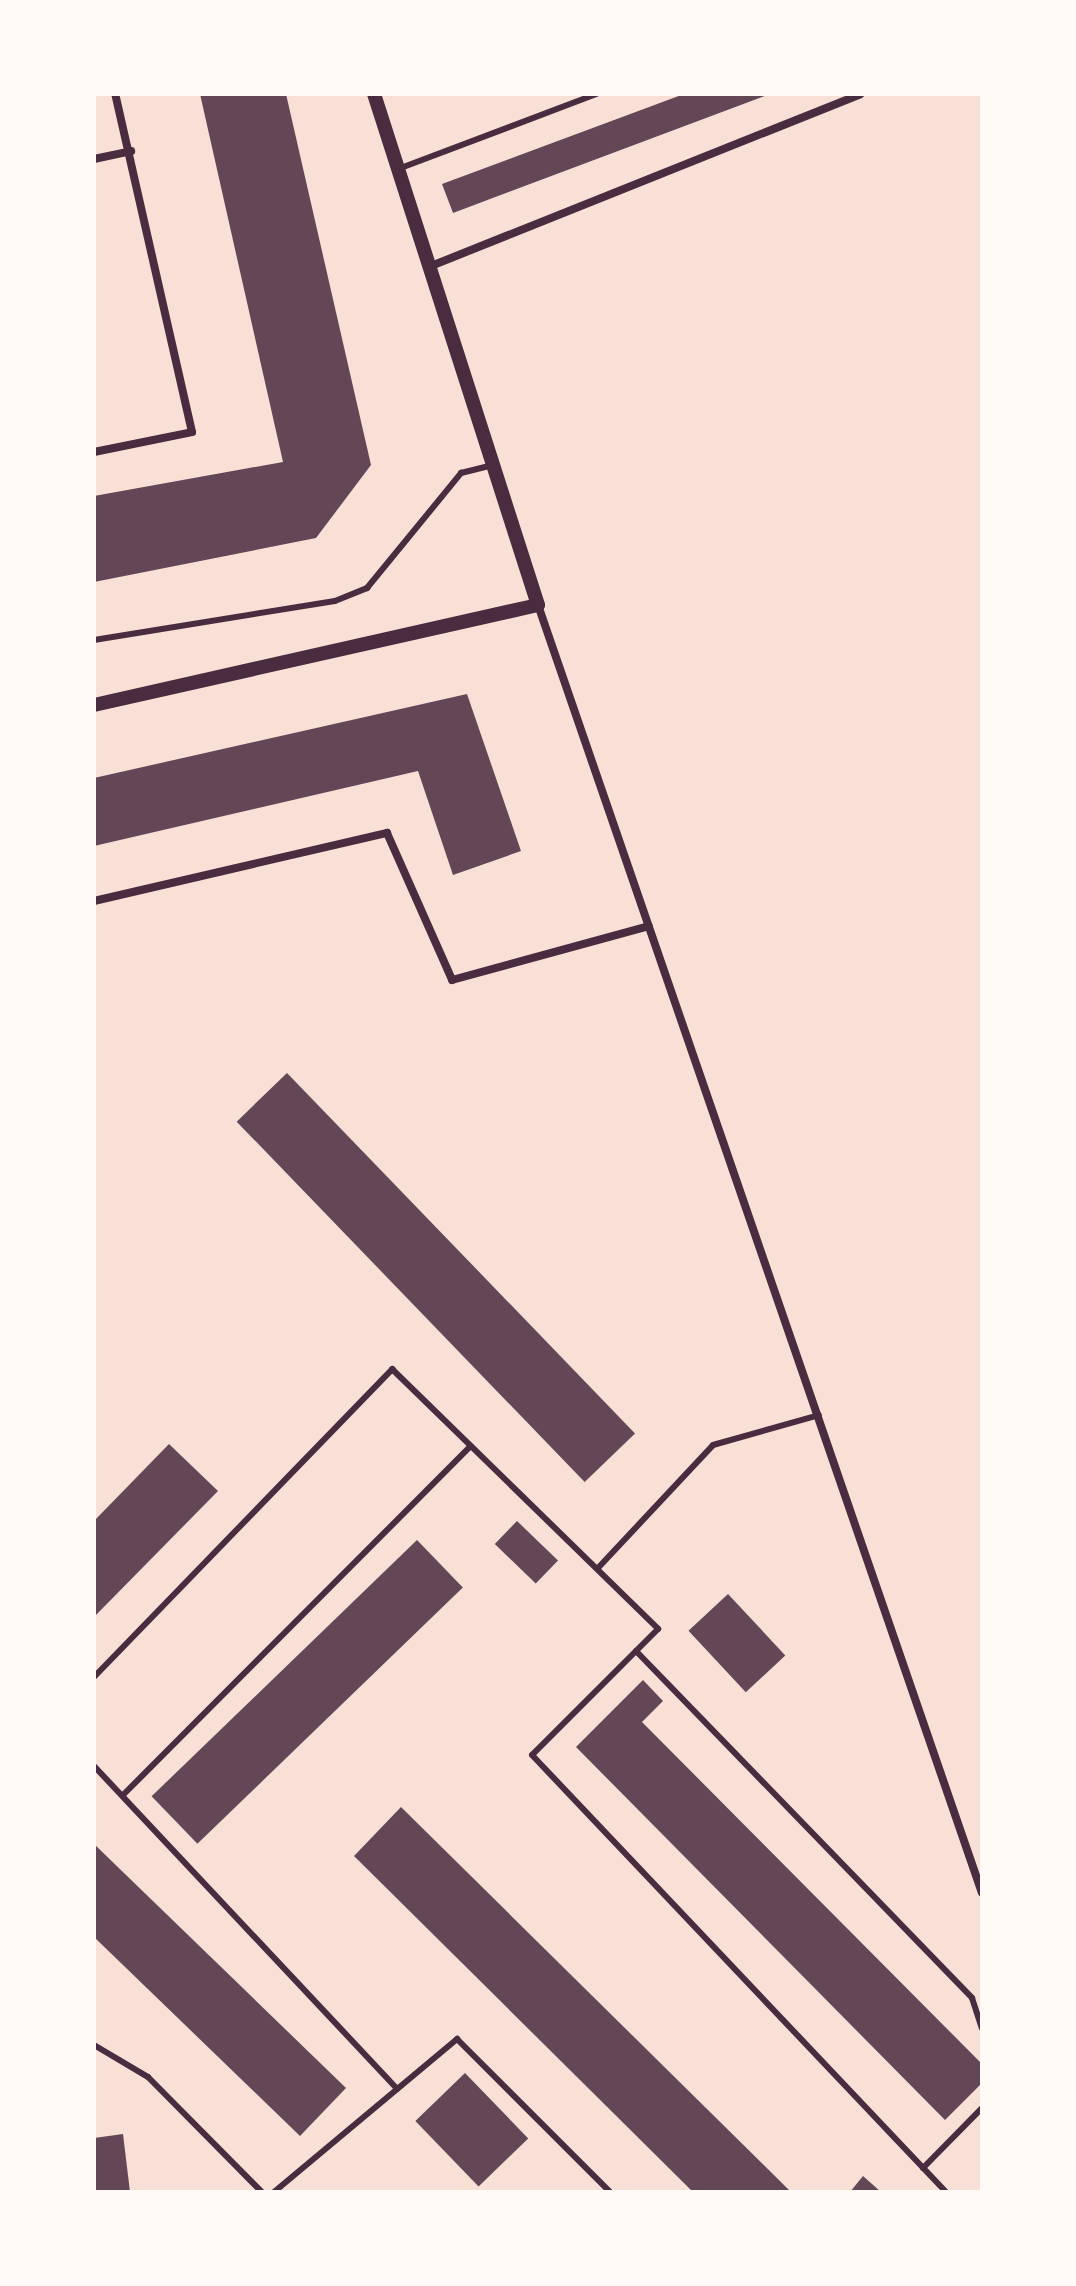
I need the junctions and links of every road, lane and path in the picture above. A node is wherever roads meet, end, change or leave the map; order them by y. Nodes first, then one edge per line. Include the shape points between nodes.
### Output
1 (115, 94) edge
2 (374, 94) edge
3 (596, 94) edge
4 (860, 94) edge
5 (131, 151) junction
6 (94, 159) edge
7 (398, 169) junction
8 (431, 266) junction
9 (94, 452) edge
10 (494, 465) junction
11 (538, 605) junction
12 (94, 640) edge
13 (94, 705) edge
14 (94, 901) edge
15 (649, 926) junction
16 (819, 1415) junction
17 (471, 1446) junction
18 (598, 1568) junction
19 (636, 1651) junction
20 (94, 1677) edge
21 (94, 1766) edge
22 (124, 1794) junction
23 (982, 1893) edge
24 (982, 2028) edge
25 (94, 2045) edge
26 (397, 2089) junction
27 (982, 2108) edge
28 (923, 2168) junction
29 (262, 2192) edge
30 (274, 2192) edge
31 (610, 2192) edge
32 (946, 2192) edge

1 - 5 street
2 - 7 street
3 - 7 lane
4 - 8 street
5 - 6 street
5 - 9 street via 192,432
7 - 8 street
8 - 10 street
10 - 11 street
10 - 12 lane via 461,473 367,588 335,601
11 - 13 street
11 - 15 street
14 - 15 street via 387,833 452,980
15 - 16 street
16 - 18 lane via 713,1445
16 - 23 street
17 - 18 lane
17 - 20 lane via 392,1369
17 - 22 lane
18 - 19 lane via 658,1629
19 - 24 lane via 972,1998
19 - 28 lane via 532,1755
21 - 22 lane
22 - 26 lane
25 - 29 lane via 148,2077
26 - 30 lane
26 - 31 lane via 457,2039
27 - 28 lane
28 - 32 lane

